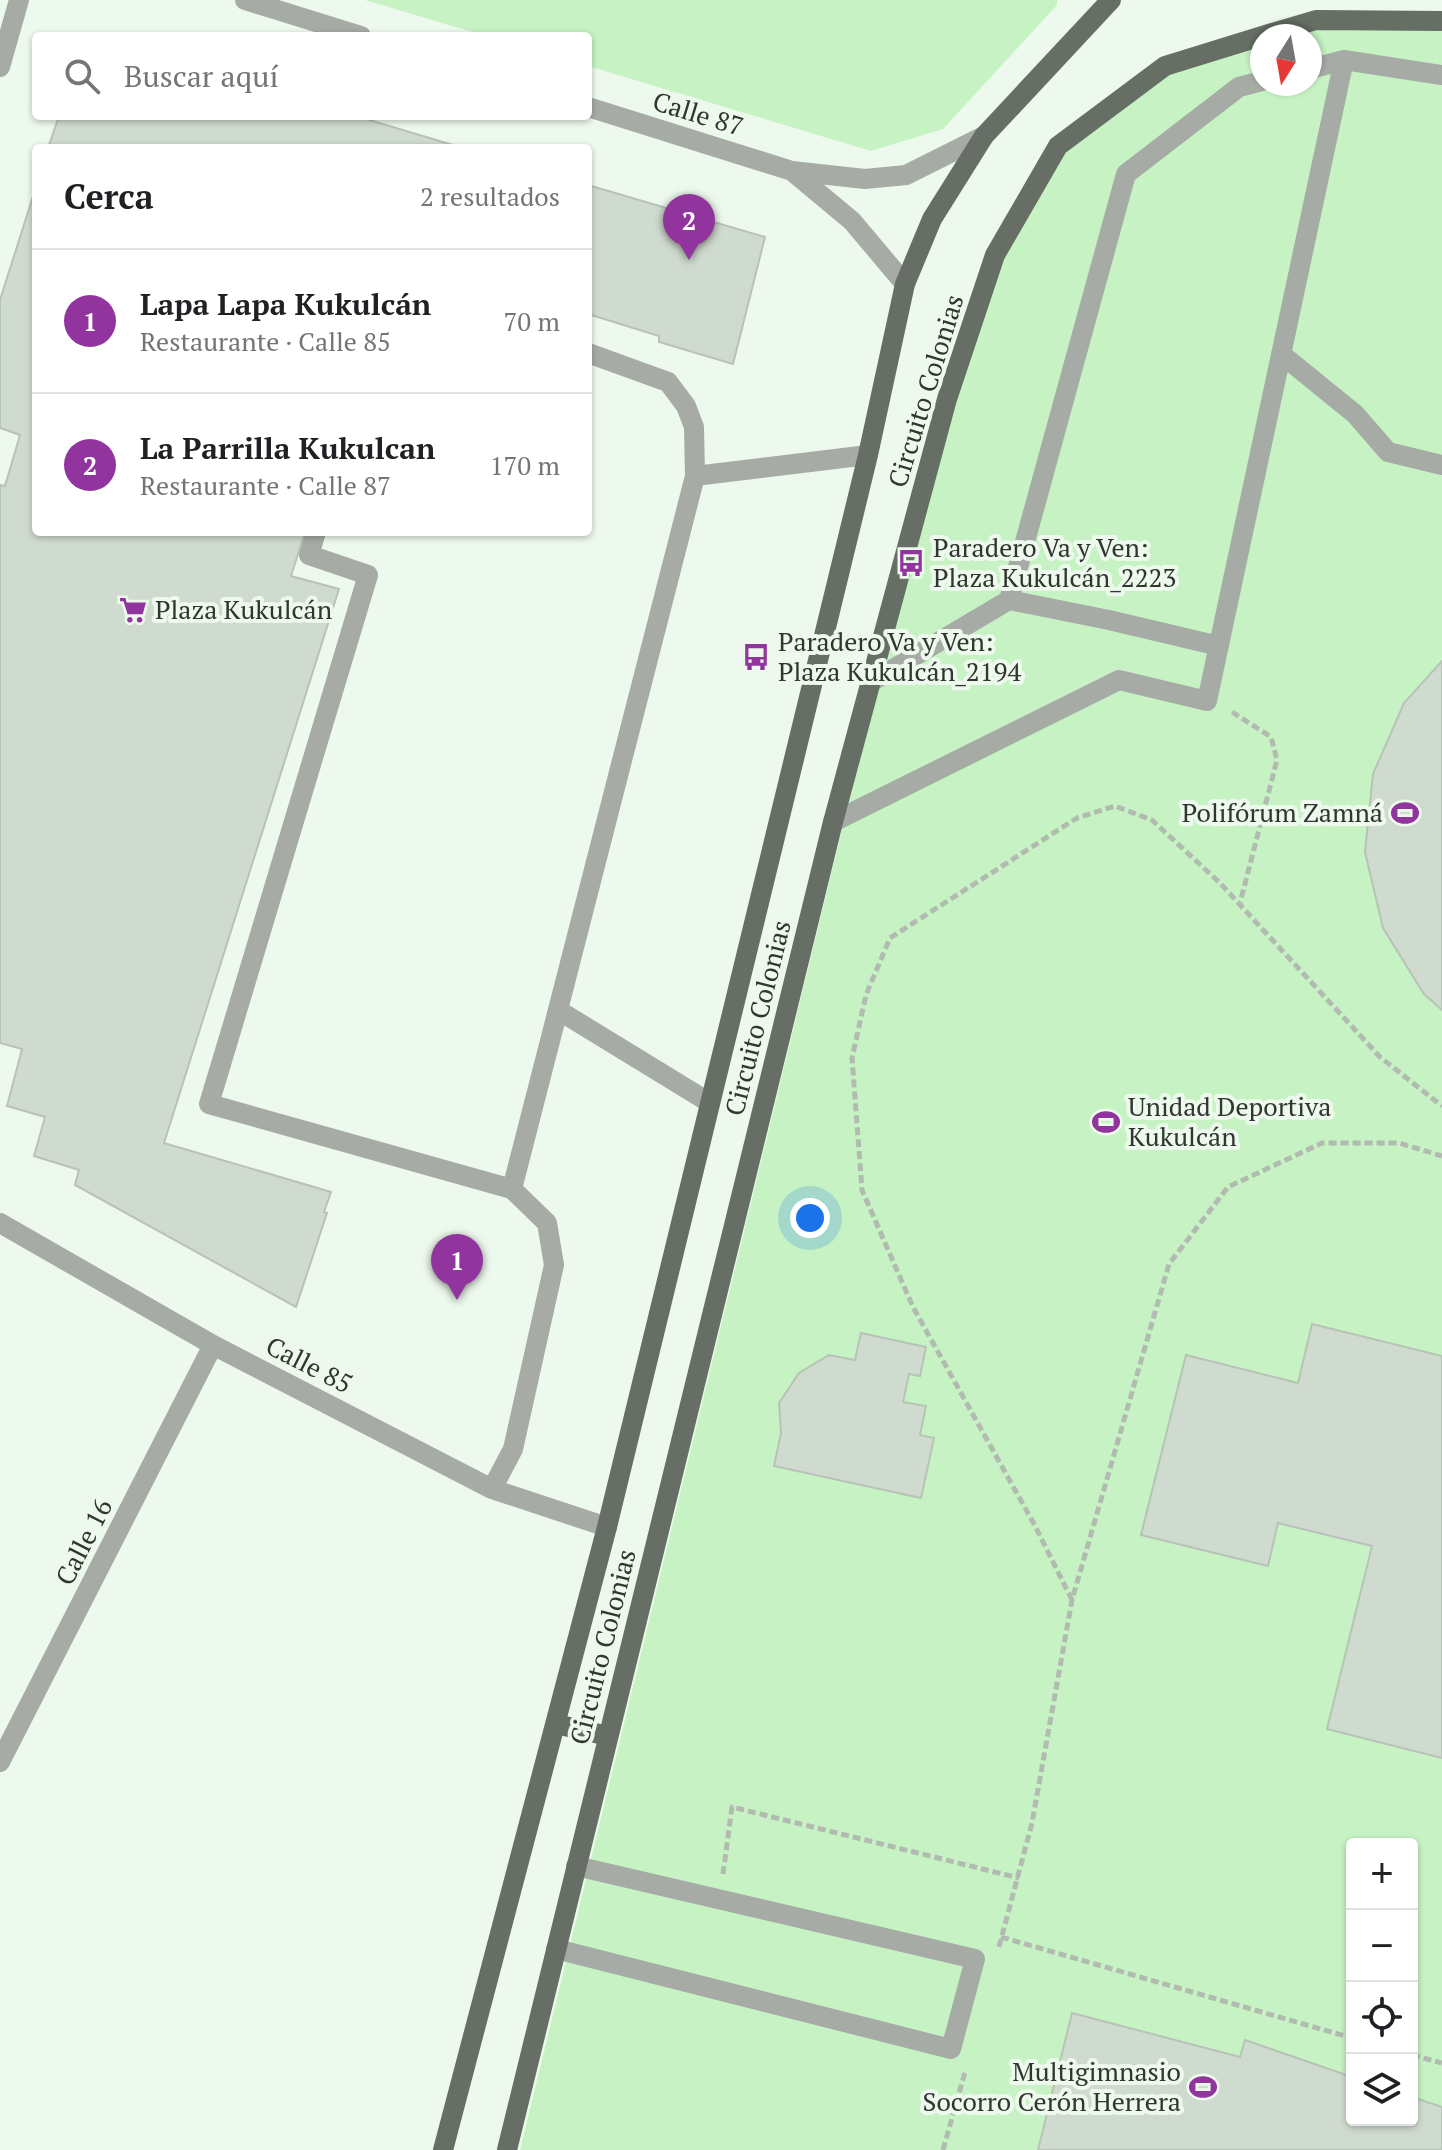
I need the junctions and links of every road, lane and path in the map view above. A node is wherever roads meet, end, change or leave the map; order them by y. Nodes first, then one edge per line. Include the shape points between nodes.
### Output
1 (19, 0) edge
2 (245, 0) edge
3 (1111, 0) edge
4 (1442, 21) edge
5 (1302, 24) edge
6 (348, 32) edge
7 (1250, 40) edge
8 (1344, 60) junction
9 (1322, 66) edge
10 (0, 67) edge
11 (1442, 75) edge
12 (1250, 84) edge
13 (592, 108) edge
14 (984, 136) junction
15 (792, 171) junction
16 (905, 284) junction
17 (592, 354) edge
18 (1281, 354) junction
19 (868, 455) junction
20 (1442, 465) edge
21 (695, 476) junction
22 (315, 536) edge
23 (1009, 600) junction
24 (1219, 646) junction
25 (871, 682) junction
26 (1207, 701) junction
27 (833, 822) junction
28 (1240, 904) junction
29 (558, 1010) junction
30 (710, 1103) junction
31 (1442, 1106) edge
32 (1442, 1156) edge
33 (512, 1189) junction
34 (0, 1223) edge
35 (213, 1345) junction
36 (492, 1489) junction
37 (607, 1527) junction
38 (1072, 1600) junction
39 (556, 1724) junction
40 (608, 1736) junction
41 (0, 1762) edge
42 (576, 1866) junction
43 (1019, 1878) junction
44 (720, 1899) junction
45 (1001, 1937) junction
46 (556, 1949) junction
47 (997, 1952) dead end
48 (1346, 2036) edge
49 (1418, 2057) edge
50 (968, 2059) dead end
51 (1442, 2063) edge
52 (443, 2150) edge
53 (507, 2150) edge
54 (943, 2150) edge

1 - 10 street
2 - 6 street
3 - 14 main road, Circuito Colonias
4 - 5 main road, Circuito Colonias
7 - 25 main road, Circuito Colonias via 1165,66 1058,146 995,255 947,399
8 - 9 street
8 - 11 street
8 - 18 street
12 - 23 street via 1239,87 1126,174
13 - 15 street, Calle 87
14 - 15 street, Calle 87 via 906,175 865,179
14 - 16 main road, Circuito Colonias via 932,219
15 - 16 street, Calle 87 via 852,221
16 - 19 main road, Circuito Colonias
17 - 21 street via 668,382 694,427
18 - 20 street via 1355,414 1388,452
18 - 24 street
19 - 21 street
19 - 30 main road, Circuito Colonias
21 - 29 street
22 - 33 street via 309,555 368,575 209,1104
23 - 24 street
23 - 25 street
24 - 26 street
25 - 27 main road, Circuito Colonias
26 - 27 street via 1119,680
26 - 28 path via 1271,737 1277,760
27 - 40 main road, Circuito Colonias
28 - 31 path via 1380,1057
28 - 38 path via 1152,820 1115,806 1077,818 890,938 866,995 852,1058 862,1190 913,1307
29 - 30 street
29 - 33 street
30 - 37 main road, Circuito Colonias
32 - 38 path via 1399,1143 1322,1143 1228,1187 1169,1264
33 - 36 street via 547,1223 554,1265 513,1449
34 - 35 street, Calle 85
35 - 36 street, Calle 85
35 - 41 street, Calle 16
36 - 37 street, Calle 85
37 - 39 main road, Circuito Colonias
38 - 43 path
39 - 40 main road
39 - 52 main road, Circuito Colonias
40 - 42 main road, Circuito Colonias
42 - 44 street
42 - 46 main road, Circuito Colonias
43 - 44 path via 732,1807
43 - 45 path
44 - 46 street via 975,1959 951,2049
45 - 47 path
45 - 48 path
46 - 53 main road, Circuito Colonias
49 - 51 path
50 - 54 path

